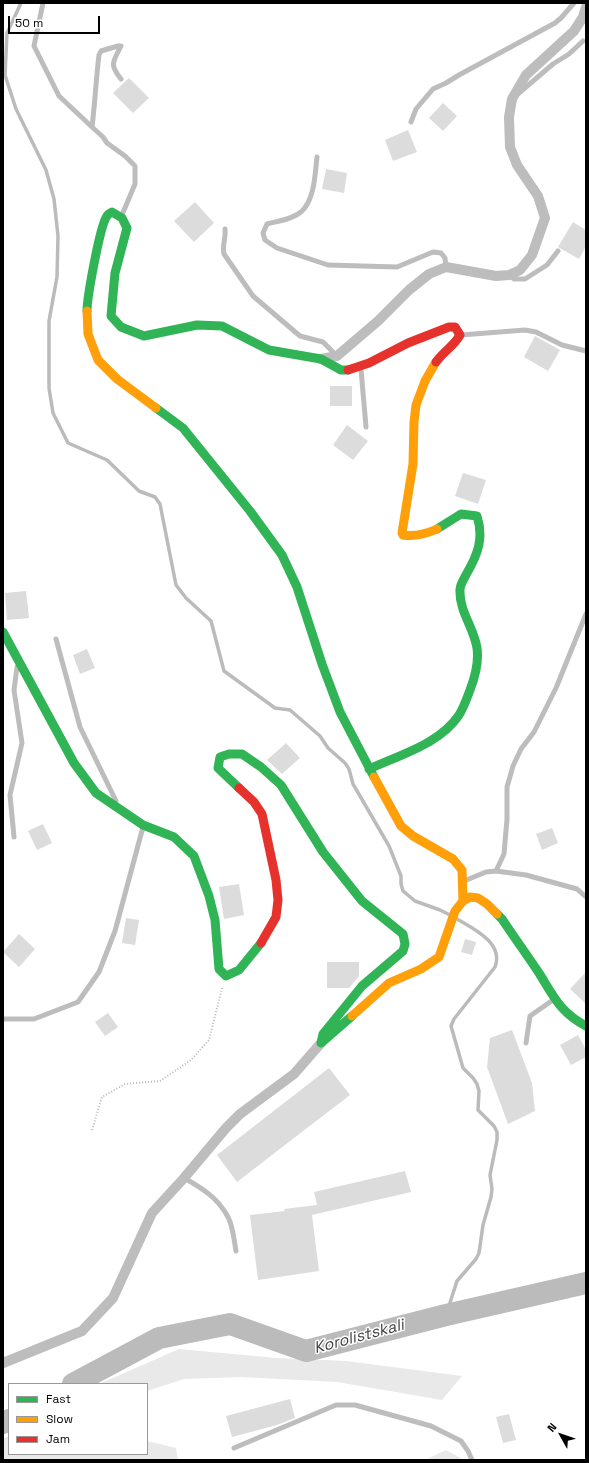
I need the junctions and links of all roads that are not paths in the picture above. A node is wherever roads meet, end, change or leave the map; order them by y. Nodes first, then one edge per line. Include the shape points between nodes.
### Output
1 (43, 3) edge
2 (574, 3) edge
3 (586, 7) edge
4 (583, 41) dead end
5 (121, 79) dead end
6 (512, 99) junction
7 (411, 122) dead end
8 (92, 127) junction
9 (317, 157) dead end
10 (121, 216) junction
11 (225, 229) dead end
12 (558, 251) dead end
13 (446, 267) junction
14 (509, 275) junction
15 (460, 335) junction
16 (586, 352) edge
17 (337, 356) junction
18 (322, 359) junction
19 (361, 366) junction
20 (366, 427) dead end
21 (586, 614) edge
22 (3, 632) edge
23 (56, 639) dead end
24 (18, 660) junction
25 (369, 769) junction
26 (120, 809) junction
27 (144, 825) junction
28 (14, 837) dead end
29 (496, 871) junction
30 (463, 881) junction
31 (586, 897) edge
32 (463, 901) junction
33 (554, 999) junction
34 (3, 1020) edge
35 (586, 1026) edge
36 (321, 1043) junction
37 (526, 1043) dead end
38 (184, 1178) junction
39 (236, 1251) dead end
40 (3, 1363) edge
41 (234, 1448) dead end
42 (472, 1460) edge

1 - 8 lane via 34,46 59,96
2 - 7 lane via 555,23 433,89 416,108
3 - 6 street via 574,31 526,75
4 - 6 lane
5 - 8 lane via 114,71 113,63 121,46 101,51
6 - 14 street via 509,116 510,148 517,165 538,196 545,218 532,255 520,270
8 - 10 lane via 135,166 135,184
9 - 13 lane via 313,192 302,210 291,218 267,224 262,233 265,240 277,248 328,265 397,267 433,252 441,253 445,258
10 - 18 street via 127,228 114,273 111,316 121,327 144,336 197,325 222,326 268,350
10 - 25 street via 112,212 107,216 87,306 88,334 98,360 117,379 183,428 282,555 297,587 340,712
11 - 17 lane via 226,238 222,246 224,254 253,296 300,336 323,342
12 - 14 lane via 547,265 525,279 514,279
13 - 14 street via 496,276
13 - 17 street via 429,274 409,290
15 - 16 lane via 525,330
15 - 19 street via 455,327 449,327
15 - 25 street via 456,343 441,355 425,381 416,405 413,464 402,533 404,536 419,536 431,532 460,514 477,516 481,537 478,555 460,587 459,596 474,635 477,664 468,696 458,715 446,729 434,738
17 - 18 street
18 - 19 street via 341,370
19 - 20 lane
21 - 29 lane via 556,688 513,766 508,787 504,854
22 - 24 street
23 - 26 lane via 80,727
24 - 26 street via 74,763 96,793
24 - 28 lane via 14,690 22,743 10,795
25 - 30 street via 400,826 453,859 462,870
26 - 27 street
27 - 34 lane via 115,931 99,972 78,1002 34,1019
27 - 36 street via 174,837 194,856 215,920 219,969 226,976 239,970 265,937 276,917 278,900 262,814 254,802 218,768 220,757 229,754 242,754 280,785 323,852 362,901 403,934 403,951 362,986 323,1034
29 - 30 lane
29 - 31 lane via 526,875 577,889
30 - 32 street
32 - 33 street via 470,897 478,898 502,919
32 - 36 street via 454,916 439,957 421,969 389,983
33 - 35 street via 569,1015
33 - 37 lane via 530,1016
36 - 38 street via 294,1074 240,1114
38 - 39 lane via 218,1202 229,1218
38 - 40 street via 152,1213 113,1298 82,1331
41 - 42 lane via 336,1405 355,1405 431,1426 461,1441

